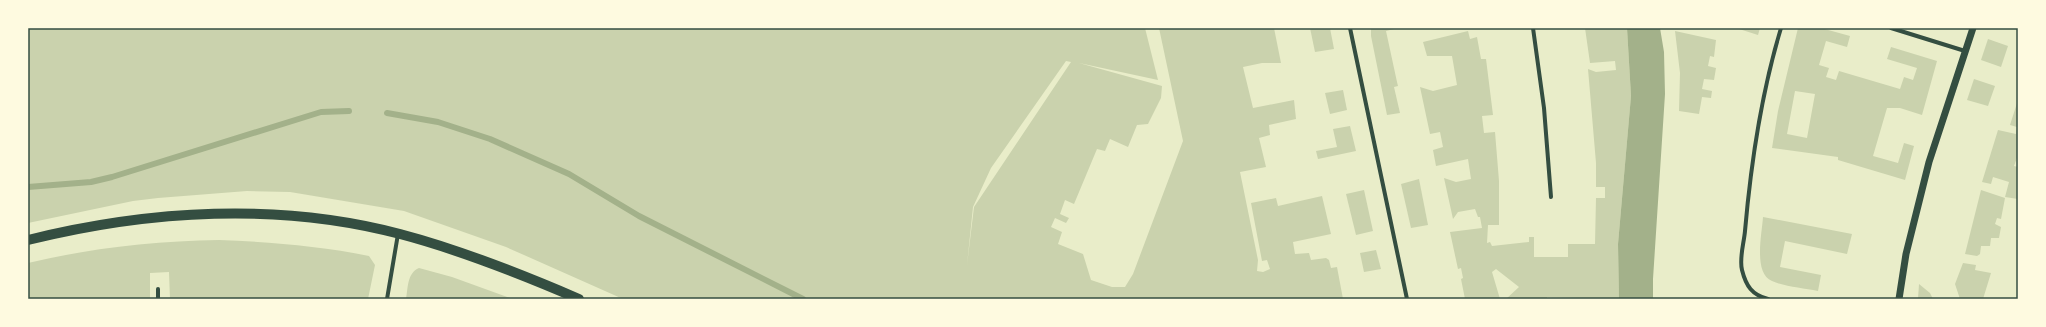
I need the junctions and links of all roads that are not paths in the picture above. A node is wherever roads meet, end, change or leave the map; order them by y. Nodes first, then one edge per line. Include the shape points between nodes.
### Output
1 (1350, 28) edge
2 (1533, 28) edge
3 (1781, 28) edge
4 (1891, 28) edge
5 (1973, 28) edge
6 (1965, 51) junction
7 (1552, 197) dead end
8 (398, 234) junction
9 (28, 240) edge
10 (158, 289) dead end
11 (158, 299) edge
12 (387, 299) edge
13 (579, 299) edge
14 (1407, 299) edge
15 (1768, 299) edge
16 (1899, 299) edge

1 - 14 street
2 - 7 street
3 - 15 street via 1764,90 1757,129 1741,268 1752,291 1757,296
4 - 6 street
5 - 6 street
6 - 16 street via 1929,162 1906,254
8 - 9 main road via 330,220 239,213 106,223
8 - 12 street
8 - 13 main road via 463,253
10 - 11 street

